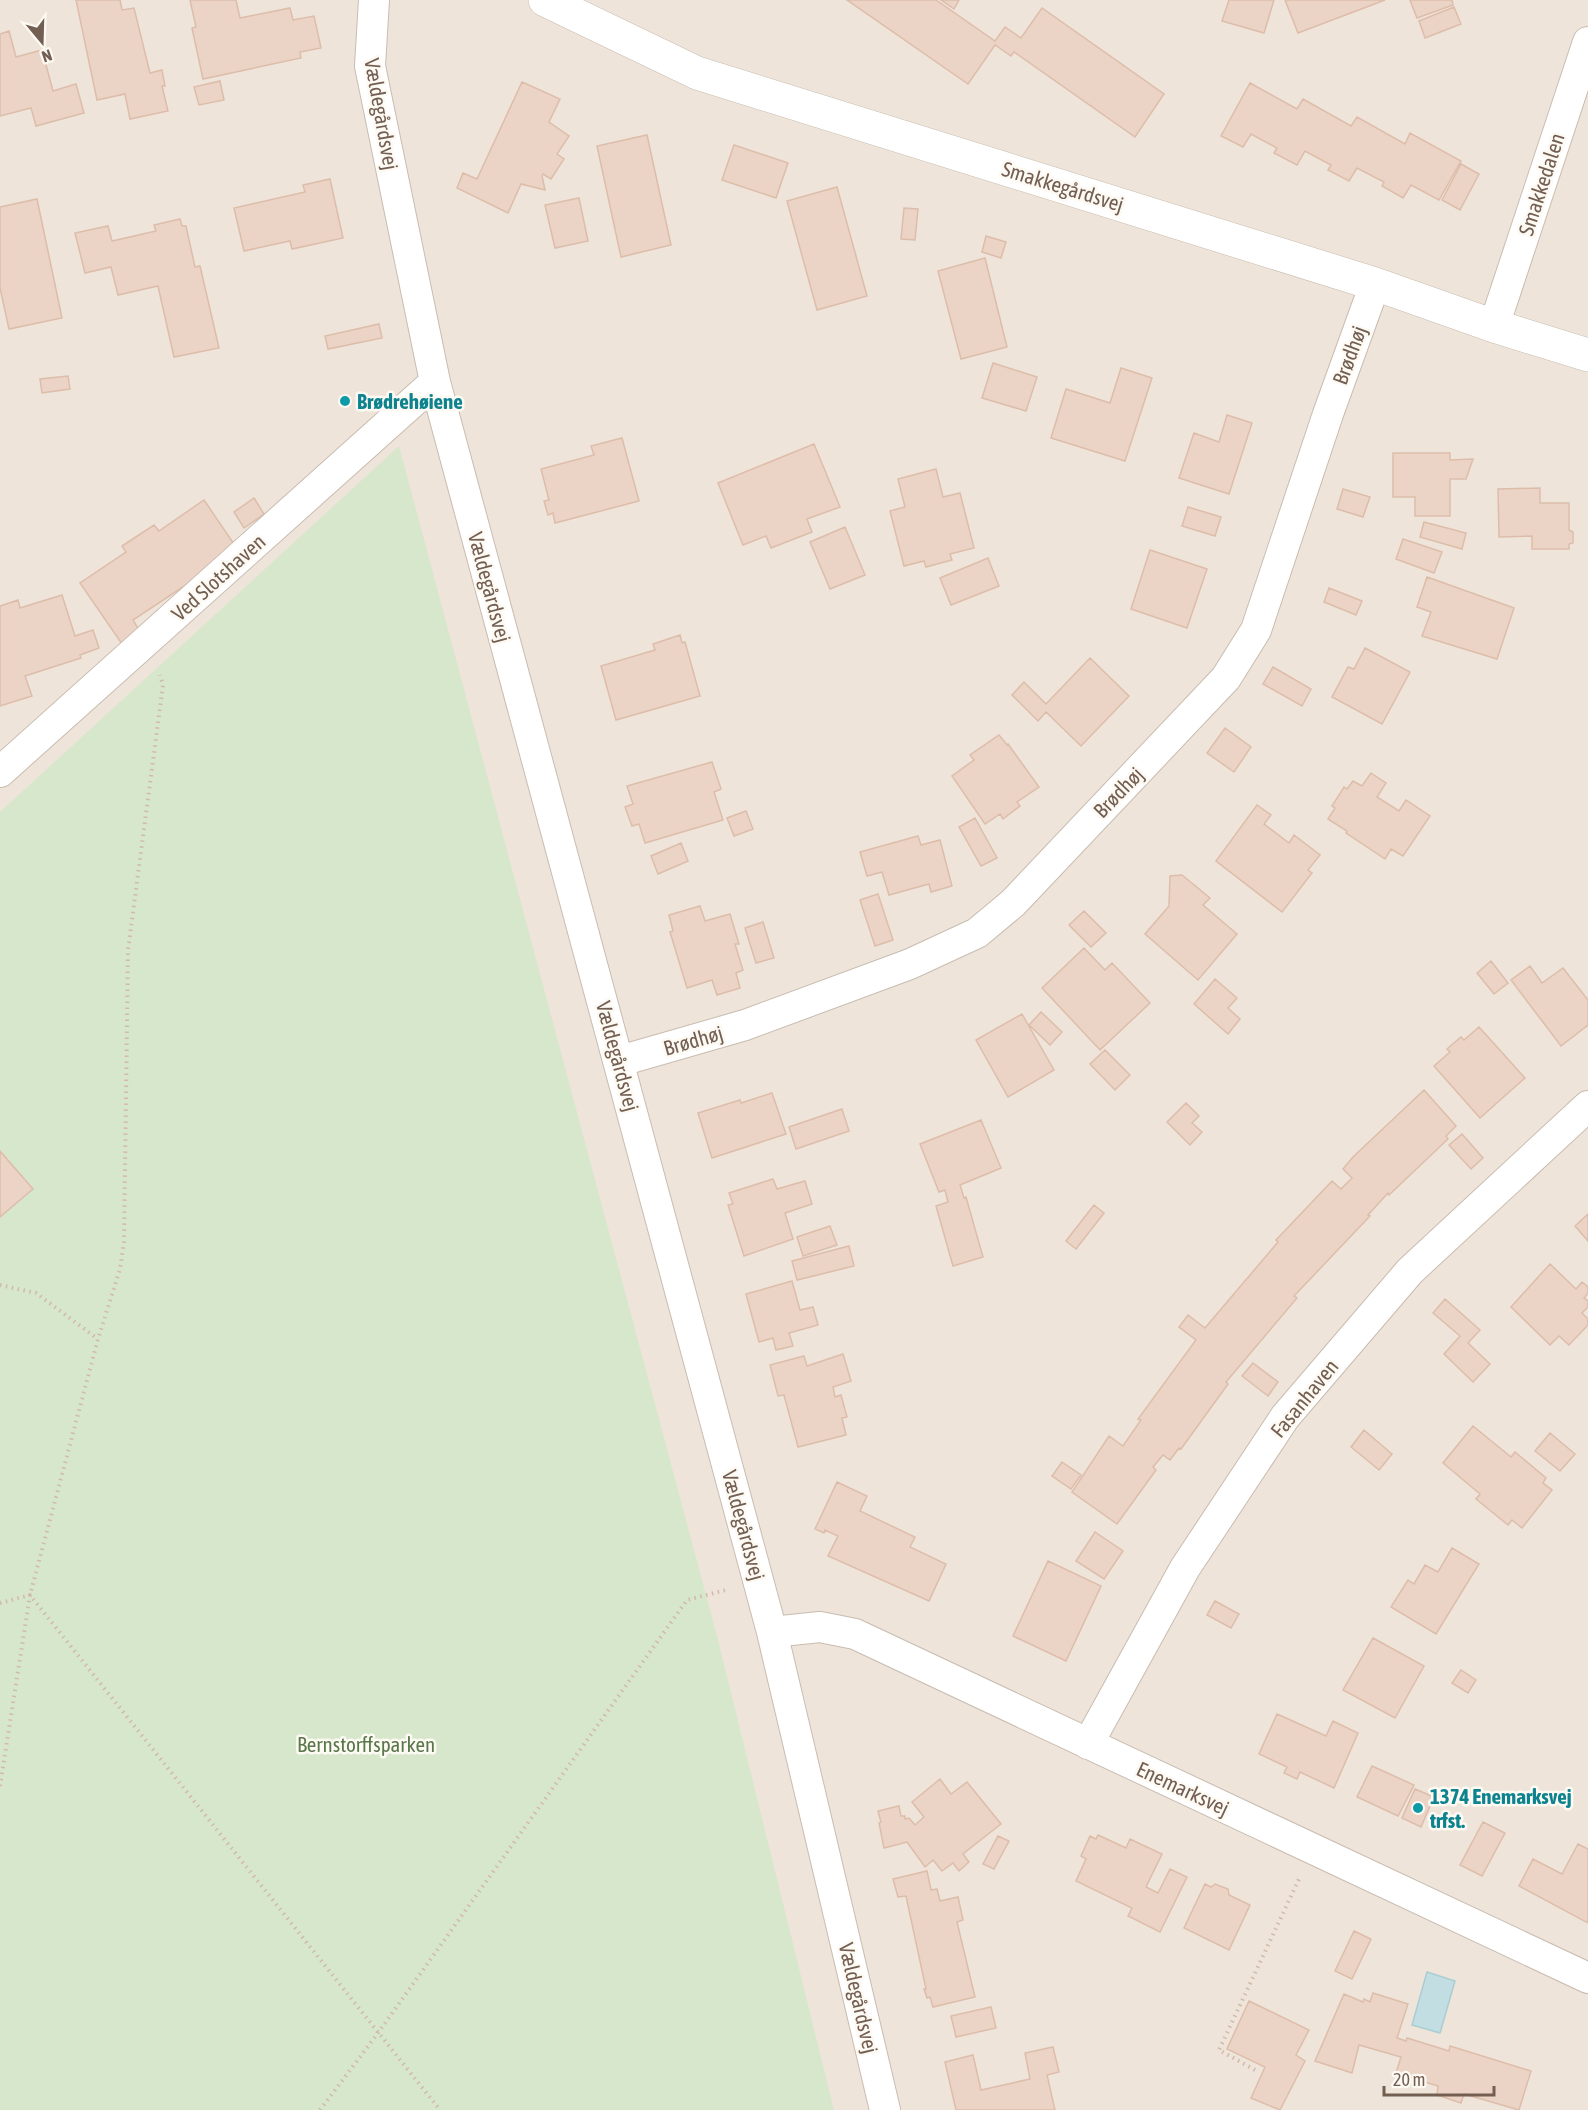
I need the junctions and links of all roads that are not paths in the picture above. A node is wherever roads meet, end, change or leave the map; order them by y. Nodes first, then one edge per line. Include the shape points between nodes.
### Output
1 (374, 0) edge
2 (545, 0) edge
3 (1588, 42) edge
4 (1376, 284) junction
5 (1494, 326) junction
6 (1588, 355) edge
7 (435, 382) junction
8 (0, 772) edge
9 (620, 1061) junction
10 (1588, 1106) edge
11 (772, 1632) junction
12 (1088, 1744) junction
13 (1588, 1978) edge
14 (885, 2110) edge

1 - 7 street, Vældegårdsvej via 370,66
2 - 4 street, Smakkegårdsvej via 697,73
3 - 5 street, Smakkedalen
4 - 5 street, Smakkegårdsvej
4 - 9 street, Brødhøj via 1256,630 1227,678 1013,903 977,933 910,964 745,1025
5 - 6 street, Smakkegårdsvej
7 - 8 street, Ved Slotshaven
7 - 9 street, Vældegårdsvej
9 - 11 street, Vældegårdsvej
10 - 12 street, Fasanhaven via 1410,1271 1285,1417 1185,1568
11 - 12 street, Enemarksvej via 820,1627 855,1634
11 - 14 street, Vældegårdsvej
12 - 13 street, Enemarksvej

